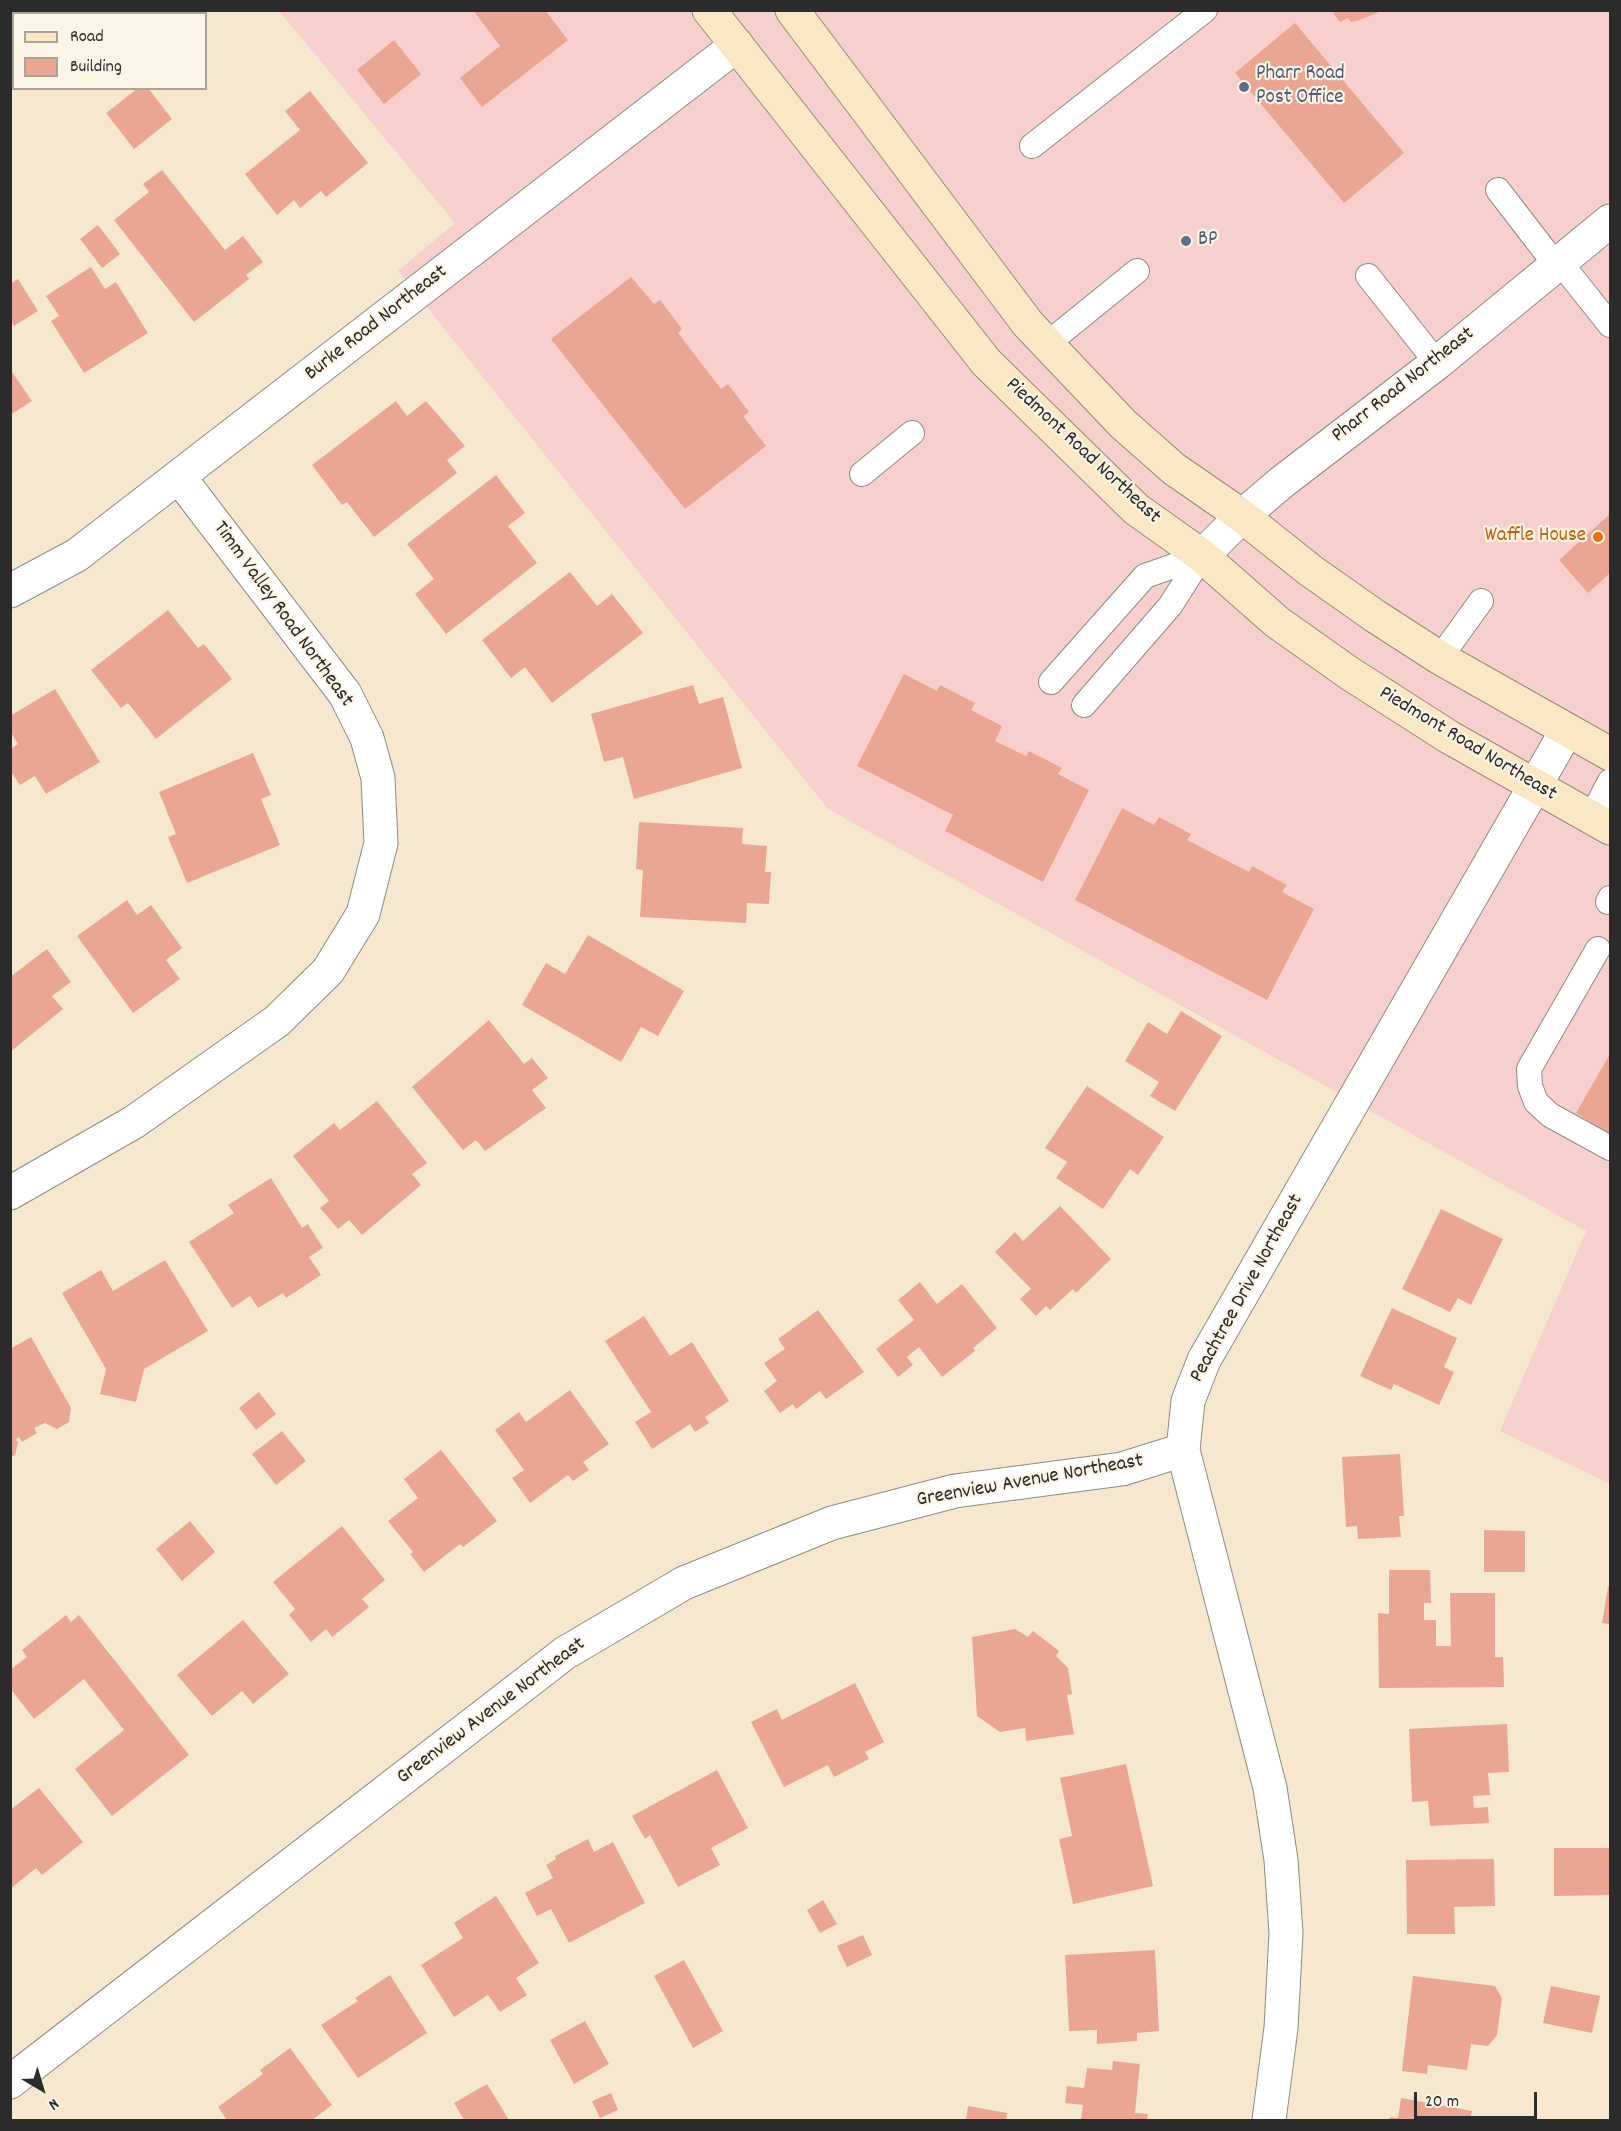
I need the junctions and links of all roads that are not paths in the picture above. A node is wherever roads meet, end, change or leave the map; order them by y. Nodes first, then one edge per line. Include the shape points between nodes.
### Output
1 (709, 10) edge
2 (792, 10) edge
3 (1205, 10) edge
4 (737, 45) junction
5 (1032, 146) dead end
6 (1498, 190) dead end
7 (1611, 221) edge
8 (1557, 262) junction
9 (1137, 271) dead end
10 (1368, 276) dead end
11 (1611, 325) edge
12 (1047, 344) junction
13 (1437, 363) junction
14 (912, 433) dead end
15 (862, 474) dead end
16 (179, 477) junction
17 (1242, 516) junction
18 (1202, 556) junction
19 (10, 591) edge
20 (1481, 601) dead end
21 (1440, 658) junction
22 (1051, 682) dead end
23 (1084, 705) dead end
24 (1567, 730) junction
25 (1611, 754) edge
26 (1611, 781) edge
27 (1535, 786) junction
28 (1601, 823) edge
29 (1598, 949) dead end
30 (1611, 1148) edge
31 (10, 1193) edge
32 (1184, 1450) junction
33 (10, 2082) edge
34 (1269, 2121) edge

1 - 4 main road, Piedmont Road Northeast
2 - 12 main road
3 - 5 lane
4 - 16 street, Burke Road Northeast
4 - 18 main road, Piedmont Road Northeast via 986,362 1089,466 1146,517
6 - 8 lane
7 - 8 street, Pharr Road Northeast
8 - 11 lane
8 - 13 street, Pharr Road Northeast
9 - 12 lane
10 - 13 lane
12 - 17 main road via 1123,424 1174,469
13 - 17 street, Pharr Road Northeast
14 - 15 lane
16 - 19 street, Burke Road Northeast via 77,555
16 - 31 street, Timm Valley Road Northeast via 345,694 367,738 378,777 381,843 363,914 328,970 277,1022 134,1122
17 - 18 street, Pharr Road Northeast
17 - 21 main road via 1311,571
18 - 22 lane via 1145,576
18 - 23 lane via 1170,606
18 - 27 main road, Piedmont Road Northeast via 1277,622 1349,673 1449,738
20 - 21 lane
21 - 24 main road
24 - 25 main road
24 - 27 street, Peachtree Drive Northeast
26 - 28 lane
27 - 28 main road, Piedmont Road Northeast
27 - 32 street, Peachtree Drive Northeast via 1204,1360 1188,1401
29 - 30 lane via 1529,1069 1530,1086 1536,1102 1550,1115
32 - 33 street, Greenview Avenue Northeast via 1122,1469 955,1491 832,1522 684,1583 565,1653
32 - 34 street, Peachtree Drive Northeast via 1270,1788 1281,1860 1286,1933 1282,2016

